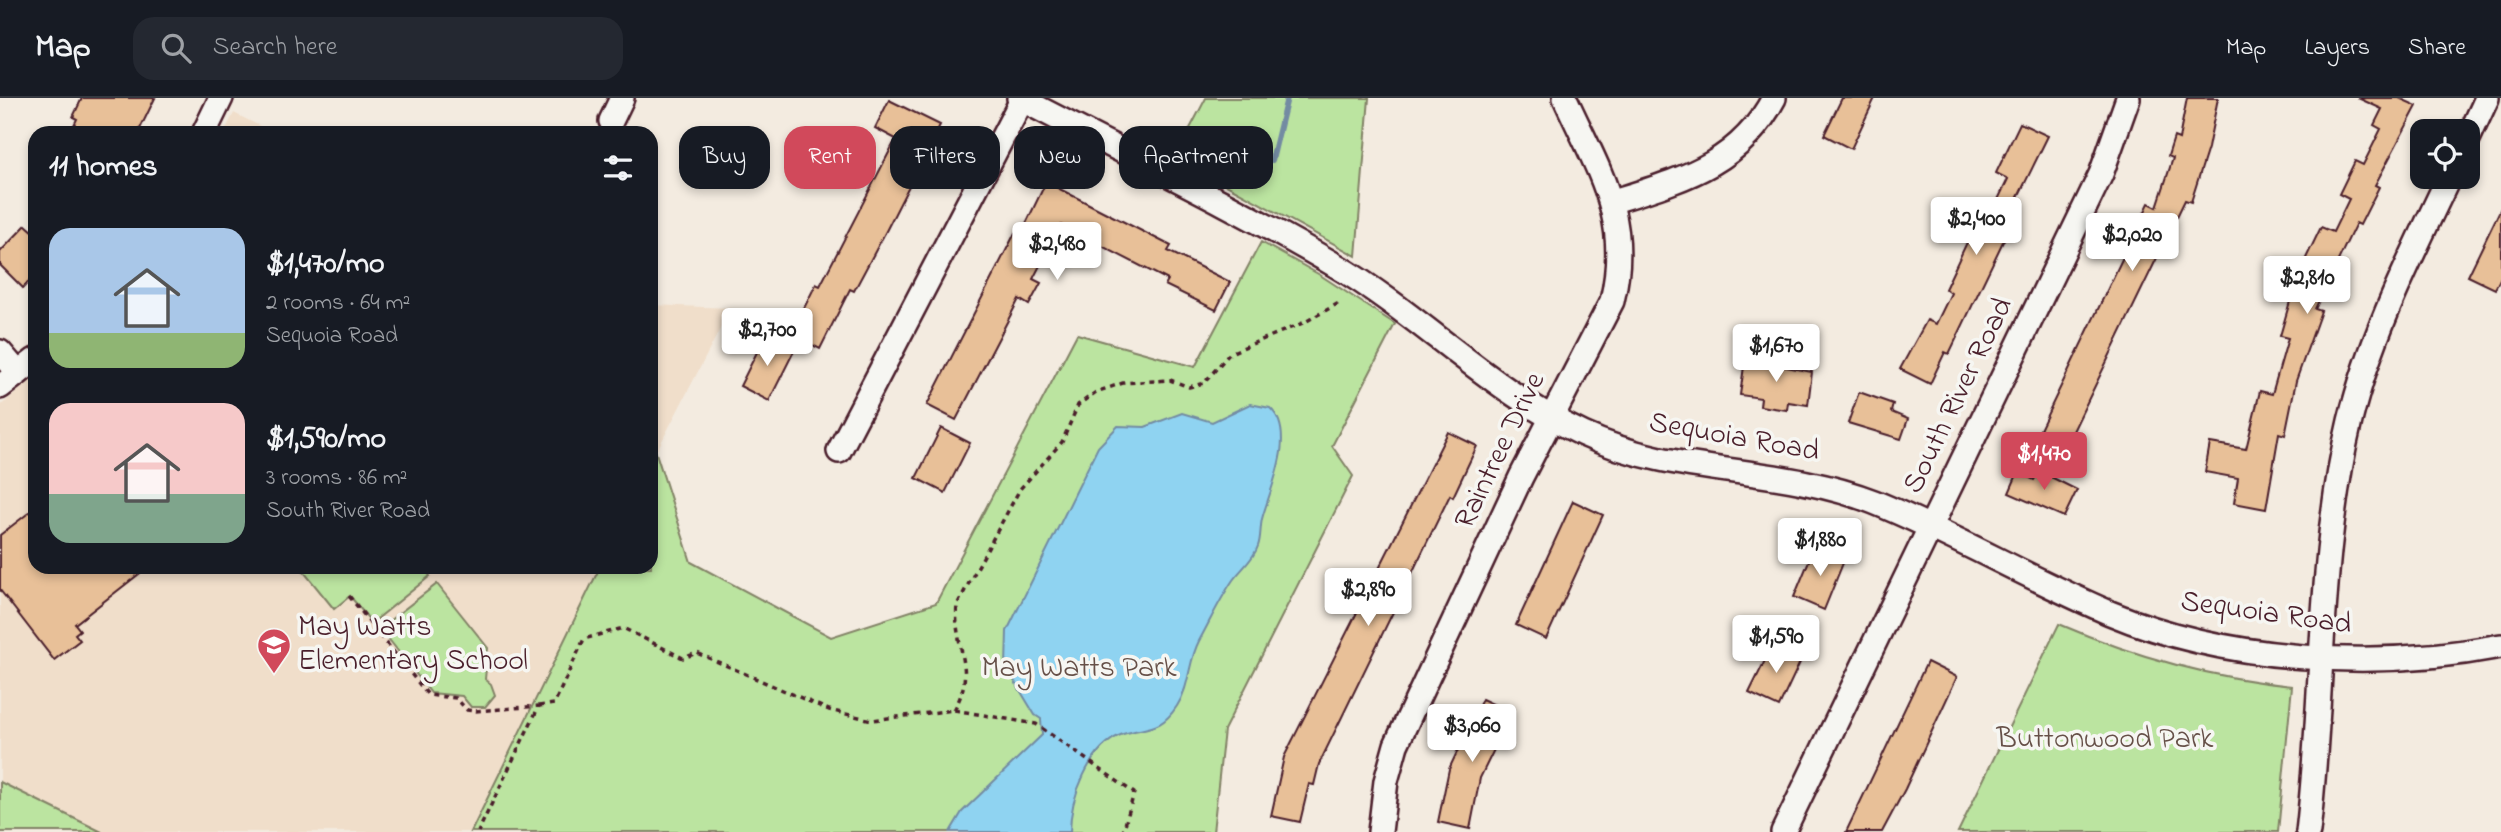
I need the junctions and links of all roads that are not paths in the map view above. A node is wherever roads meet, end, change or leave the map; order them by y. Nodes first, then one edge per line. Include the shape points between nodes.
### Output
1 (221, 98) edge
2 (621, 98) edge
3 (1565, 98) edge
4 (1774, 98) edge
5 (2127, 98) edge
6 (2487, 98) edge
7 (1022, 99) edge
8 (2477, 119) edge
9 (611, 121) dead end
10 (207, 126) edge
11 (2444, 189) edge
12 (1611, 202) junction
13 (0, 352) edge
14 (27, 366) edge
15 (0, 387) edge
16 (1551, 418) junction
17 (839, 451) dead end
18 (1930, 528) junction
19 (2501, 646) edge
20 (2323, 657) junction
21 (1380, 832) edge
22 (1783, 832) edge
23 (2308, 832) edge

1 - 10 street
2 - 9 street
3 - 12 street, Raintree Drive
4 - 12 street via 1753,132 1720,159 1662,186
5 - 18 street, South River Road via 2101,174
6 - 8 street
7 - 16 street, Sequoia Road via 1336,265 1520,401
7 - 17 street
11 - 20 street via 2375,339 2350,423 2338,483
12 - 16 street, Raintree Drive via 1619,234 1612,301
13 - 14 street
14 - 15 street
16 - 18 street, Sequoia Road via 1661,460 1829,487
16 - 21 street, Raintree Drive via 1396,745 1385,781
18 - 20 street, Sequoia Road via 2134,622 2216,645
18 - 22 street, South River Road
19 - 20 street, Sequoia Road via 2412,660
20 - 23 street

